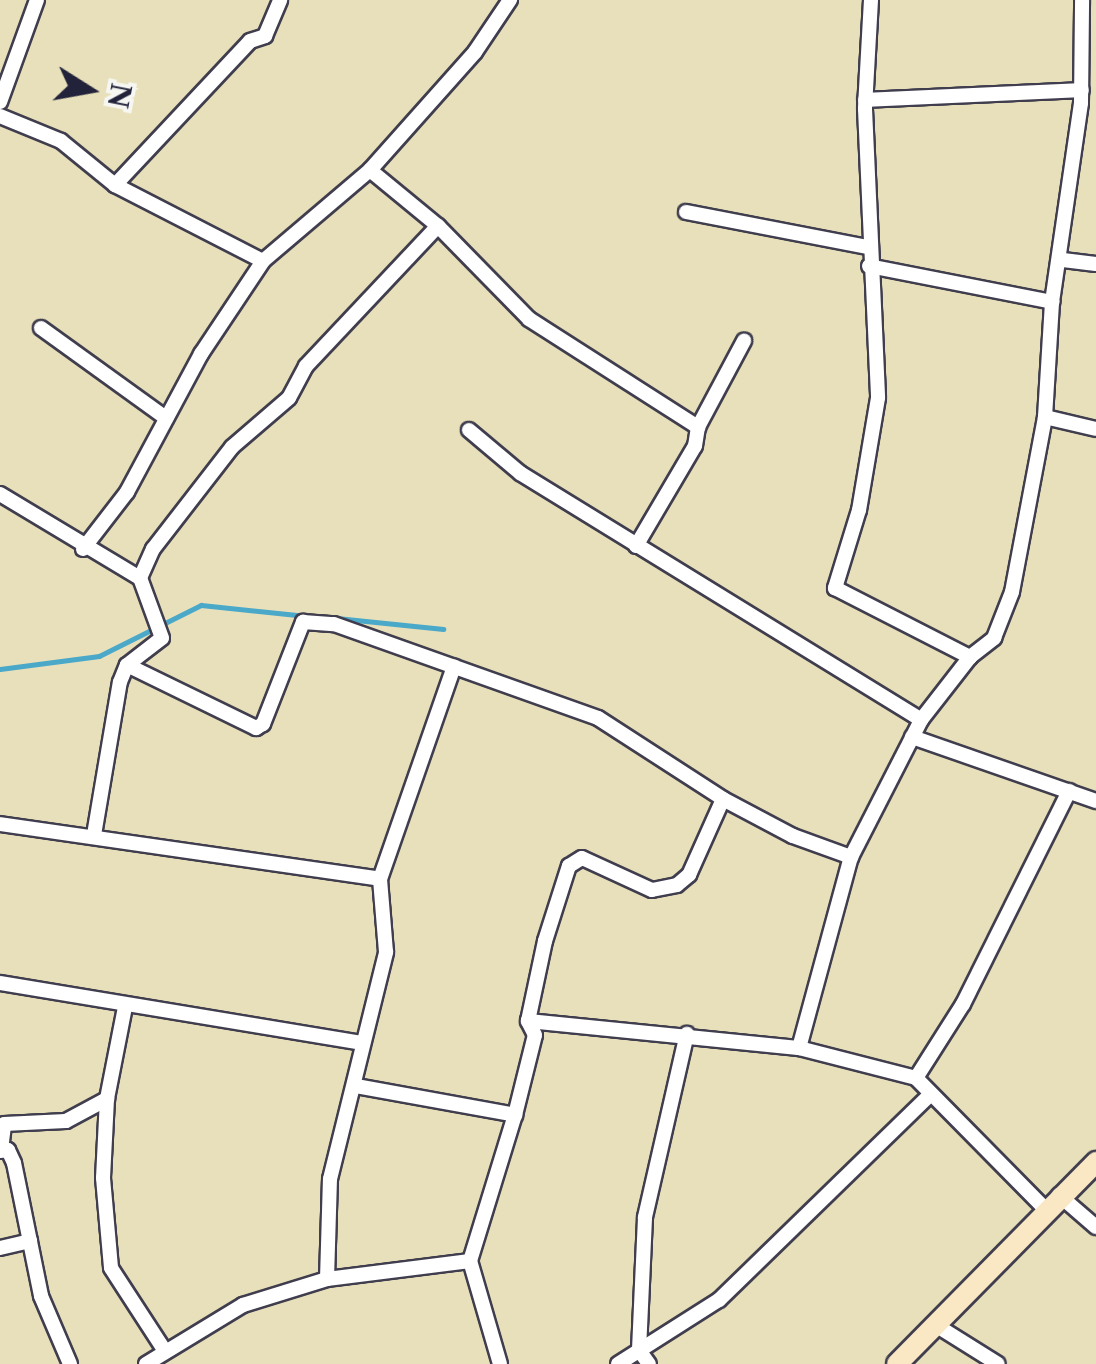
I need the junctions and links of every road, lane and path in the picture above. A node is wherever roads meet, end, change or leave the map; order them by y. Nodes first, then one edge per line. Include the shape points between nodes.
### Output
1 (37, 0) edge
2 (280, 0) edge
3 (510, 0) edge
4 (871, 0) edge
5 (1088, 5) edge
6 (1086, 99) edge
7 (865, 100) junction
8 (0, 102) edge
9 (0, 116) edge
10 (370, 170) junction
11 (115, 185) junction
12 (686, 212) dead end
13 (438, 226) junction
14 (868, 248) junction
15 (1063, 260) junction
16 (263, 261) junction
17 (1096, 264) edge
18 (869, 266) junction
19 (1052, 302) junction
20 (41, 328) dead end
21 (744, 341) dead end
22 (1045, 417) junction
23 (166, 418) junction
24 (698, 427) junction
25 (1096, 429) edge
26 (469, 430) dead end
27 (0, 494) edge
28 (636, 546) junction
29 (83, 549) junction
30 (140, 578) junction
31 (970, 657) junction
32 (127, 665) junction
33 (454, 667) junction
34 (921, 720) junction
35 (912, 737) junction
36 (1069, 791) junction
37 (724, 799) junction
38 (1096, 801) edge
39 (0, 824) edge
40 (94, 834) junction
41 (851, 857) junction
42 (380, 879) junction
43 (0, 983) edge
44 (125, 1006) junction
45 (528, 1021) junction
46 (687, 1034) junction
47 (362, 1043) junction
48 (799, 1048) junction
49 (916, 1078) junction
50 (356, 1086) junction
51 (928, 1097) junction
52 (107, 1099) junction
53 (515, 1115) junction
54 (1, 1150) edge
55 (1096, 1162) edge
56 (1052, 1202) junction
57 (1096, 1227) edge
58 (30, 1241) junction
59 (0, 1248) edge
60 (470, 1260) junction
61 (327, 1279) junction
62 (934, 1324) junction
63 (163, 1348) junction
64 (639, 1350) junction
65 (70, 1364) edge
66 (146, 1364) edge
67 (500, 1364) edge
68 (618, 1364) edge
69 (649, 1364) edge
70 (897, 1364) edge
71 (998, 1364) edge

1 - 8 street
2 - 11 street via 265,36 250,40
3 - 10 street via 475,52
4 - 7 street
5 - 6 street
6 - 7 street
6 - 15 street
7 - 14 street
9 - 11 street via 61,141
10 - 13 street
10 - 16 street
11 - 16 street
12 - 14 street
13 - 24 street via 529,319
13 - 30 street via 306,366 289,398 232,447 153,549
14 - 18 street
15 - 17 street
15 - 19 street
16 - 23 street
18 - 19 street
18 - 31 street via 875,440 835,588
19 - 22 street
20 - 23 street
21 - 24 street
22 - 25 street
22 - 31 street via 1005,618 994,638
23 - 29 street via 128,492
24 - 28 street via 695,446
26 - 28 street via 520,473
27 - 29 street
28 - 34 street
29 - 30 street
30 - 32 street via 162,638
31 - 34 street
32 - 33 street via 256,728 306,621 334,624
32 - 40 street
33 - 37 street via 598,718
33 - 42 street
34 - 35 street
35 - 36 street
35 - 41 street
36 - 38 street
36 - 49 street via 963,1004
37 - 41 street
37 - 45 street via 689,875 677,885 652,890 574,858 545,940
39 - 40 street
40 - 42 street
41 - 48 street
42 - 47 street via 386,952
43 - 44 street
44 - 47 street
44 - 52 street
45 - 46 street
45 - 53 street via 535,1035
46 - 48 street
46 - 64 street via 645,1217
47 - 50 street
48 - 49 street
49 - 51 street
50 - 53 street
50 - 61 street via 330,1179
51 - 56 street
51 - 64 street via 719,1300
52 - 54 street via 66,1122 4,1124
52 - 63 street via 102,1178 111,1268
53 - 60 street
54 - 58 street via 14,1162
55 - 56 street
56 - 57 street
56 - 62 street
58 - 59 street
58 - 65 street via 40,1296
60 - 61 street
60 - 67 street
61 - 63 street via 243,1306
62 - 70 street
62 - 71 street
63 - 66 street
64 - 68 street
64 - 69 street

